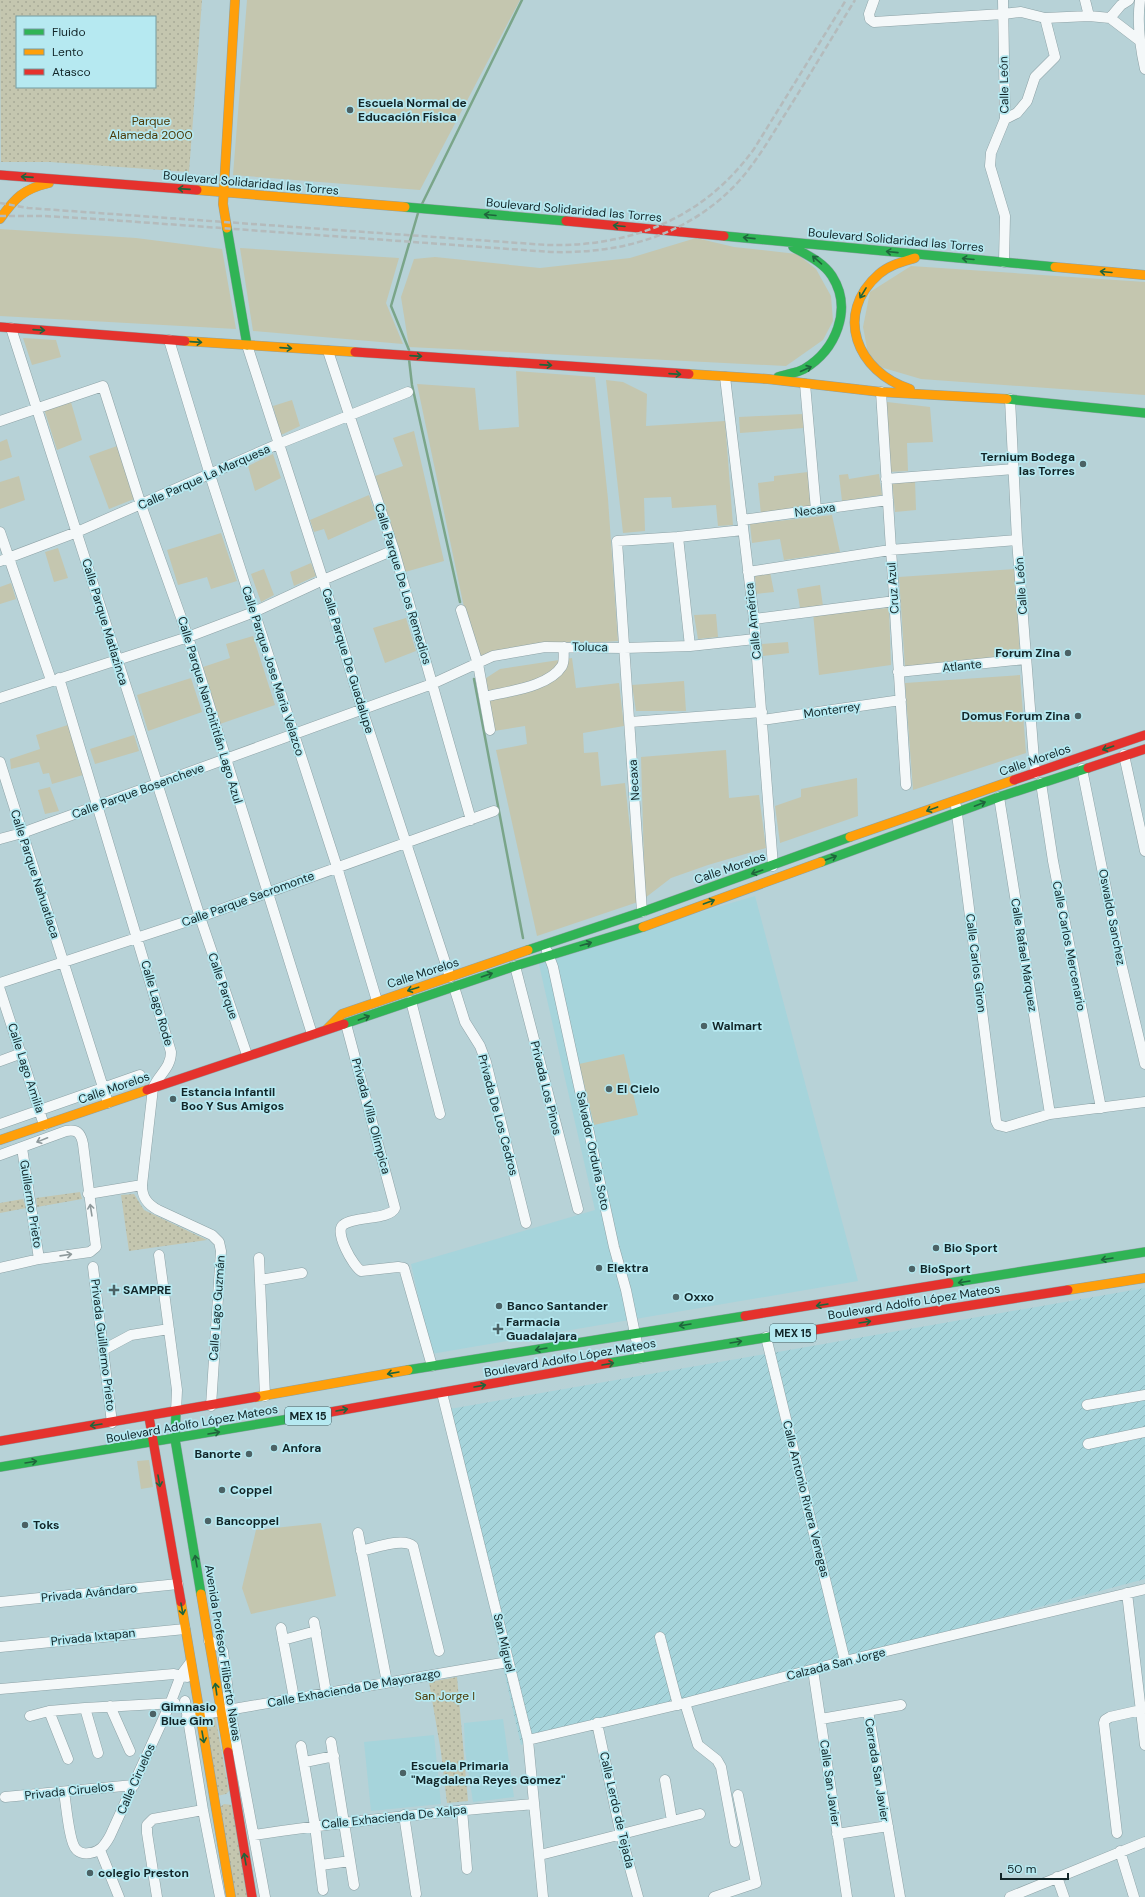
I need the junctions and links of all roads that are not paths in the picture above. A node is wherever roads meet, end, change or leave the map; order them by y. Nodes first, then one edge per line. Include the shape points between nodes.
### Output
1 (235, 0) edge
2 (874, 0) edge
3 (1003, 0) edge
4 (1085, 0) edge
5 (1129, 0) edge
6 (1140, 0) edge
7 (1003, 14) junction
8 (1089, 16) junction
9 (1045, 18) junction
10 (1110, 18) junction
11 (1140, 41) junction
12 (1145, 70) edge
13 (1005, 119) junction
14 (224, 168) junction
15 (0, 175) edge
16 (63, 180) junction
17 (206, 190) junction
18 (223, 191) junction
19 (0, 218) edge
20 (765, 240) junction
21 (931, 256) junction
22 (1004, 262) junction
23 (1145, 275) edge
24 (0, 327) edge
25 (11, 328) junction
26 (169, 340) junction
27 (247, 345) junction
28 (328, 351) junction
29 (725, 377) junction
30 (768, 379) junction
31 (805, 384) junction
32 (408, 392) dead end
33 (881, 392) junction
34 (922, 393) junction
35 (1010, 399) junction
36 (36, 408) junction
37 (1145, 413) edge
38 (349, 415) junction
39 (0, 421) edge
40 (278, 444) junction
41 (1014, 469) junction
42 (210, 475) junction
43 (886, 479) junction
44 (888, 500) junction
45 (141, 505) junction
46 (816, 510) junction
47 (743, 525) junction
48 (0, 532) edge
49 (77, 532) junction
50 (678, 537) junction
51 (1017, 540) junction
52 (394, 550) junction
53 (890, 550) junction
54 (4, 560) edge
55 (748, 572) junction
56 (322, 580) junction
57 (895, 601) junction
58 (461, 610) dead end
59 (254, 612) junction
60 (754, 619) junction
61 (188, 636) junction
62 (755, 639) junction
63 (690, 646) junction
64 (564, 647) junction
65 (624, 648) junction
66 (116, 659) junction
67 (1026, 659) junction
68 (478, 664) junction
69 (898, 672) junction
70 (55, 679) junction
71 (432, 684) junction
72 (485, 697) junction
73 (0, 698) edge
74 (900, 700) junction
75 (362, 709) junction
76 (762, 716) junction
77 (630, 722) junction
78 (490, 730) dead end
79 (293, 734) junction
80 (1145, 735) edge
81 (1145, 749) edge
82 (1124, 755) junction
83 (225, 760) junction
84 (0, 762) edge
85 (1082, 769) junction
86 (1035, 773) junction
87 (1042, 783) junction
88 (157, 785) junction
89 (906, 785) dead end
90 (998, 797) junction
91 (955, 800) junction
92 (99, 805) junction
93 (494, 811) dead end
94 (957, 813) junction
95 (470, 820) junction
96 (22, 833) junction
97 (0, 839) edge
98 (407, 843) junction
99 (1145, 850) edge
100 (773, 866) junction
101 (337, 867) junction
102 (268, 892) junction
103 (642, 912) junction
104 (200, 917) junction
105 (138, 937) junction
106 (546, 945) junction
107 (549, 955) junction
108 (64, 963) junction
109 (515, 966) junction
110 (450, 977) junction
111 (0, 983) edge
112 (454, 987) junction
113 (0, 990) edge
114 (377, 1001) junction
115 (411, 1001) junction
116 (346, 1024) junction
117 (327, 1029) junction
118 (312, 1034) junction
119 (22, 1052) junction
120 (247, 1055) junction
121 (0, 1061) edge
122 (1145, 1064) edge
123 (140, 1075) dead end
124 (103, 1088) junction
125 (154, 1088) junction
126 (1145, 1102) edge
127 (108, 1103) junction
128 (1101, 1108) junction
129 (40, 1110) junction
130 (440, 1114) dead end
131 (1050, 1114) junction
132 (0, 1124) edge
133 (44, 1125) junction
134 (0, 1140) edge
135 (22, 1148) junction
136 (0, 1155) edge
137 (142, 1184) junction
138 (88, 1194) junction
139 (578, 1210) dead end
140 (526, 1223) dead end
141 (1145, 1252) edge
142 (159, 1255) dead end
143 (259, 1258) dead end
144 (39, 1259) junction
145 (93, 1267) dead end
146 (0, 1268) edge
147 (302, 1273) dead end
148 (1145, 1278) edge
149 (260, 1280) junction
150 (169, 1329) junction
151 (635, 1333) junction
152 (766, 1337) junction
153 (103, 1350) junction
154 (640, 1358) junction
155 (432, 1366) junction
156 (442, 1392) junction
157 (265, 1396) junction
158 (1145, 1396) edge
159 (1087, 1405) dead end
160 (210, 1406) junction
161 (176, 1412) junction
162 (149, 1417) junction
163 (112, 1423) junction
164 (1145, 1432) edge
165 (175, 1440) junction
166 (0, 1441) edge
167 (152, 1443) junction
168 (1088, 1444) dead end
169 (0, 1467) edge
170 (358, 1533) dead end
171 (361, 1551) junction
172 (178, 1584) junction
173 (1145, 1589) edge
174 (1127, 1593) junction
175 (0, 1602) edge
176 (281, 1628) dead end
177 (185, 1629) junction
178 (660, 1637) dead end
179 (283, 1640) junction
180 (209, 1641) junction
181 (0, 1647) edge
182 (439, 1651) dead end
183 (846, 1660) junction
184 (508, 1662) junction
185 (190, 1663) junction
186 (813, 1670) junction
187 (181, 1675) junction
188 (193, 1678) junction
189 (387, 1682) junction
190 (0, 1688) edge
191 (326, 1692) junction
192 (294, 1698) junction
193 (197, 1699) junction
194 (185, 1701) junction
195 (170, 1704) junction
196 (681, 1704) junction
197 (902, 1705) dead end
198 (110, 1706) junction
199 (84, 1708) junction
200 (230, 1709) junction
201 (1141, 1710) junction
202 (50, 1711) junction
203 (220, 1711) junction
204 (868, 1711) junction
205 (199, 1715) junction
206 (30, 1716) dead end
207 (187, 1717) junction
208 (821, 1718) junction
209 (597, 1723) junction
210 (528, 1740) junction
211 (331, 1742) dead end
212 (1145, 1745) edge
213 (301, 1746) dead end
214 (130, 1751) dead end
215 (98, 1753) dead end
216 (334, 1756) junction
217 (68, 1759) dead end
218 (305, 1762) junction
219 (665, 1780) dead end
220 (134, 1785) junction
221 (64, 1792) junction
222 (738, 1795) dead end
223 (5, 1798) dead end
224 (234, 1798) junction
225 (214, 1801) junction
226 (534, 1804) junction
227 (203, 1810) junction
228 (462, 1810) junction
229 (700, 1814) dead end
230 (404, 1815) junction
231 (672, 1821) junction
232 (344, 1823) junction
233 (315, 1826) junction
234 (888, 1826) junction
235 (1117, 1833) dead end
236 (837, 1834) junction
237 (254, 1835) junction
238 (621, 1835) junction
239 (735, 1842) dead end
240 (1145, 1842) edge
241 (100, 1850) junction
242 (1120, 1851) junction
243 (540, 1855) junction
244 (350, 1861) junction
245 (321, 1865) junction
246 (467, 1869) dead end
247 (1057, 1877) junction
248 (354, 1885) dead end
249 (323, 1890) dead end
250 (416, 1894) dead end
251 (727, 1896) edge
252 (119, 1897) edge
253 (157, 1897) edge
254 (220, 1897) edge
255 (231, 1897) edge
256 (252, 1897) edge
257 (265, 1897) edge
258 (543, 1897) edge
259 (638, 1897) edge
260 (714, 1897) edge
261 (847, 1897) edge
262 (900, 1897) edge
263 (1010, 1897) edge
264 (1064, 1897) edge
265 (1134, 1897) edge

1 - 14 main road
2 - 7 street via 869,14 874,22
3 - 7 street, Calle León
4 - 8 street
5 - 10 street
6 - 11 street
7 - 9 street via 1021,12
7 - 13 street, Calle León
8 - 9 street
8 - 10 street
9 - 13 street via 1055,57 1035,77 1027,101 1017,113
10 - 11 street
11 - 12 street
13 - 22 street, Calle León via 991,153 990,166 1005,216
14 - 17 main road via 216,181
14 - 18 main road
16 -> 15 main road, Boulevard Solidaridad las Torres
17 -> 16 main road, Boulevard Solidaridad las Torres
16 - 19 main road via 26,190 18,195
17 - 18 main road, Boulevard Solidaridad las Torres
20 -> 18 main road, Boulevard Solidaridad las Torres
18 - 27 main road via 224,211
21 -> 20 main road, Boulevard Solidaridad las Torres
30 -> 20 main road via 803,371 819,362 835,339 841,311 836,284 818,260 803,251
22 -> 21 main road, Boulevard Solidaridad las Torres
21 -> 34 main road via 901,261 878,273 862,295 855,309 854,318 860,347 870,365 891,382
23 -> 22 main road, Boulevard Solidaridad las Torres
24 - 25 main road
25 -> 26 main road
25 - 36 street, Calle Parque Matlazinca
26 -> 27 main road
26 - 42 street, Calle Parque Jose Maria Velazco
27 -> 28 main road
27 - 40 street, Calle Parque De Guadalupe
28 -> 29 main road
28 - 38 street, Calle Parque De Los Remedios
29 - 30 main road
29 - 47 street, Calle América
30 - 31 main road
31 - 33 main road
31 - 46 street
32 - 38 street, Calle Parque La Marquesa
33 - 34 main road
33 - 43 street, Cruz Azul
34 - 35 main road
35 - 37 main road
35 - 41 street, Calle León
36 - 39 street
36 - 45 street, Calle Parque Nanchititlán Lago Azul via 101,385
36 - 49 street, Calle Parque Matlazinca
38 - 40 street, Calle Parque La Marquesa
38 - 52 street, Calle Parque De Los Remedios
40 - 42 street, Calle Parque La Marquesa
40 - 56 street, Calle Parque De Guadalupe
41 - 43 street
41 - 51 street, Calle León
42 - 45 street, Calle Parque La Marquesa
42 - 59 street, Calle Parque Jose Maria Velazco
43 - 44 street, Cruz Azul
44 - 46 street, Necaxa
44 - 53 street, Cruz Azul
45 - 49 street, Calle Parque La Marquesa
45 - 61 street, Calle Parque Nanchititlán Lago Azul
46 - 47 street, Necaxa
47 - 50 street, Necaxa
47 - 55 street, Calle América
48 - 54 street, Calle Lago Rode
49 - 54 street, Calle Parque La Marquesa
49 - 66 street, Calle Parque Matlazinca
50 - 63 street
50 - 65 street, Necaxa via 617,541
51 - 53 street
51 - 67 street, Calle León
52 - 56 street
52 - 71 street, Calle Parque De Los Remedios
53 - 55 street
53 - 57 street, Cruz Azul
54 - 70 street, Calle Lago Rode
55 - 60 street, Calle América
56 - 59 street
56 - 75 street, Calle Parque De Guadalupe
57 - 60 street
57 - 69 street, Cruz Azul
58 - 68 street
59 - 61 street
59 - 79 street, Calle Parque Jose Maria Velazco
60 - 62 street, Calle América
61 - 66 street
61 - 83 street, Calle Parque Nanchititlán Lago Azul
62 - 63 street, Toluca
62 - 76 street, Calle América
63 - 65 street, Toluca
64 - 65 street, Toluca
64 - 68 street, Toluca via 493,656
64 - 72 street via 563,664 545,681
65 - 77 street, Necaxa
66 - 70 street
66 - 88 street, Calle Parque Matlazinca
67 - 69 street, Atlante
67 - 86 street, Calle León
68 - 71 street, Toluca
68 - 72 street
69 - 74 street, Cruz Azul
70 - 73 street
70 - 92 street, Calle Lago Rode
71 - 75 street, Calle Parque Bosencheve
71 - 95 street, Calle Parque De Los Remedios
72 - 78 street
74 - 76 street, Monterrey
74 - 89 street, Cruz Azul
75 - 79 street, Calle Parque Bosencheve
75 - 98 street, Calle Parque De Guadalupe
76 - 77 street, Monterrey
76 - 100 street, Calle América
77 - 103 street, Necaxa
79 - 83 street, Calle Parque Bosencheve
79 - 101 street, Calle Parque Jose Maria Velazco
80 -> 86 main road, Calle Morelos
81 - 82 main road, Calle Morelos
82 - 85 main road, Calle Morelos
82 - 99 street
83 - 88 street, Calle Parque Bosencheve
83 - 102 street, Calle Parque Nanchititlán Lago Azul
84 - 96 street, Calle Parque Nahuatlaca
85 - 87 main road, Calle Morelos
85 - 122 street, Oswaldo Sanchez via 1121,963
86 - 91 main road, Calle Morelos
87 - 90 main road, Calle Morelos
87 - 128 street, Calle Carlos Mercenario via 1052,860
88 - 92 street, Calle Parque Bosencheve
88 - 104 street, Calle Parque Matlazinca
94 -> 90 main road, Calle Morelos
90 - 131 street, Calle Rafael Márquez
91 - 94 street, Calle Carlos Giron
91 -> 100 main road, Calle Morelos
92 - 96 street, Calle Parque Bosencheve
92 - 105 street, Calle Lago Rode
93 - 95 street, Calle Parque Sacromonte
107 -> 94 main road, Calle Morelos via 623,934
94 - 131 street, Calle Carlos Giron via 996,1121 998,1125 1006,1127
95 - 98 street, Calle Parque Sacromonte
96 - 97 street, Calle Parque Bosencheve
96 - 108 street, Calle Parque Nahuatlaca
98 - 101 street, Calle Parque Sacromonte
98 - 110 street, Calle Parque De Guadalupe
100 -> 103 main road, Calle Morelos
101 - 102 street, Calle Parque Sacromonte
101 - 114 street, Calle Parque Jose Maria Velazco
102 - 104 street, Calle Parque Sacromonte
102 - 118 street, Calle Parque Nanchititlán Lago Azul
103 - 106 main road, Calle Morelos
104 - 105 street, Calle Parque Sacromonte
104 - 120 street, Calle Parque
105 - 108 street, Calle Parque Sacromonte
105 - 125 street, Calle Lago Rode via 171,1052 168,1066 156,1081
106 - 107 street, Salvador Orduña Soto
106 - 110 main road, Calle Morelos
107 - 109 main road, Calle Morelos
107 - 151 street, Salvador Orduña Soto
108 - 111 street, Calle Parque Sacromonte
108 - 124 street, Calle Parque Nahuatlaca
112 -> 109 main road, Calle Morelos
109 - 139 street, Privada Los Pinos
110 -> 114 main road, Calle Morelos
112 - 115 main road, Calle Morelos
112 - 140 street, Privada De Los Cedros via 465,1022 480,1046 486,1062
113 - 119 street, Calle Lago Amilia
114 - 117 main road, Calle Morelos via 342,1014
116 -> 115 main road, Calle Morelos
115 - 130 street
116 - 117 main road, Calle Morelos
116 - 155 street, Privada Villa Olimpica via 395,1208 390,1214 350,1221 342,1226 342,1242 354,1264 362,1271 404,1268
117 - 118 main road, Calle Morelos
118 - 120 main road, Calle Morelos
119 - 121 street
119 - 129 street, Calle Lago Amilia
120 - 125 main road, Calle Morelos
123 - 124 street
124 - 127 street, Calle Parque Nahuatlaca
124 - 129 street
125 - 127 main road, Calle Morelos
125 - 137 street, Calle Lago Guzmán
126 - 128 street
127 - 133 main road, Calle Morelos
128 - 131 street
129 - 132 street
129 - 133 street, Calle Lago Amilia
133 - 134 main road, Calle Morelos
135 - 136 street
138 -> 135 street via 83,1144 75,1130
135 - 144 street, Guillermo Prieto
137 - 138 street
137 - 160 street, Calle Lago Guzmán via 143,1197 151,1206 212,1235 219,1242 221,1251
144 -> 138 street via 96,1249
141 -> 151 main road, Boulevard Adolfo López Mateos / MEX 15
142 - 150 street
143 - 149 street
144 - 146 street
145 - 153 street, Privada Guillermo Prieto
147 - 149 street
152 -> 148 main road, Boulevard Adolfo López Mateos / MEX 15
149 - 157 street
150 - 153 street via 131,1335
150 - 161 street via 177,1390
151 - 154 street, Salvador Orduña Soto
151 -> 155 main road, Boulevard Adolfo López Mateos / MEX 15
154 -> 152 main road, Boulevard Adolfo López Mateos / MEX 15
152 - 183 street, Calle Antonio Rivera Venegas
153 - 163 street, Privada Guillermo Prieto
156 -> 154 main road, Boulevard Adolfo López Mateos / MEX 15
155 -> 157 main road, Boulevard Adolfo López Mateos / MEX 15
165 -> 156 main road, Boulevard Adolfo López Mateos / MEX 15
156 - 184 street, San Miguel
157 - 160 main road, Boulevard Adolfo López Mateos / MEX 15
158 - 159 street
160 - 161 main road, Boulevard Adolfo López Mateos / MEX 15
161 - 162 main road, Boulevard Adolfo López Mateos / MEX 15
161 - 165 main road, Avenida Profesor Filiberto Navas
162 - 163 main road, Boulevard Adolfo López Mateos / MEX 15
162 - 167 main road
163 -> 166 main road, Boulevard Adolfo López Mateos / MEX 15
164 - 168 street
165 - 167 main road, Boulevard Adolfo López Mateos / MEX 15
180 -> 165 main road, Avenida Profesor Filiberto Navas
169 -> 167 main road, Boulevard Adolfo López Mateos / MEX 15
167 -> 172 main road
170 - 171 street
171 - 182 street via 400,1542 413,1546
171 - 189 street
172 - 175 street, Privada Avándaro
172 -> 177 main road
173 - 174 street, Calzada San Jorge
174 - 183 street, Calzada San Jorge
174 - 201 street
176 - 179 street
177 - 181 street, Privada Ixtapan
177 - 185 main road
178 - 196 street
179 - 191 street via 315,1626
179 - 192 street
180 - 200 street via 217,1644 223,1651
203 -> 180 main road, Avenida Profesor Filiberto Navas
183 - 186 street, Calzada San Jorge
184 - 189 street, Calle Exhacienda De Mayorazgo
184 - 210 street, San Miguel
185 - 187 street, Calle Ciruelos
185 - 188 main road
186 - 196 street, Calzada San Jorge
186 - 208 street, Calle San Javier
187 - 188 street
187 - 190 street
187 - 195 street, Calle Ciruelos
188 - 193 main road
189 - 191 street, Calle Exhacienda De Mayorazgo
191 - 192 street, Calle Exhacienda De Mayorazgo
192 - 200 street, Calle Exhacienda De Mayorazgo
193 - 194 street
193 - 205 main road
194 - 195 street
194 - 207 street
195 - 198 street
195 - 220 street, Calle Ciruelos
196 - 209 street, Calzada San Jorge
196 - 239 street via 698,1745 718,1760
197 - 204 street
198 - 199 street
198 - 214 street
199 - 202 street
199 - 215 street
200 - 203 street, Calle Exhacienda De Mayorazgo
200 - 237 street
201 - 212 street
201 - 235 street via 1110,1717 1104,1723
202 - 206 street
202 - 217 street
203 - 205 street, Calle Exhacienda De Mayorazgo
203 - 224 main road, Avenida Profesor Filiberto Navas
204 - 208 street
204 - 234 street, Cerrada San Javier
205 - 207 street, Calle Exhacienda De Mayorazgo
205 -> 225 main road
207 - 227 street
208 - 236 street, Calle San Javier
209 - 210 street, Calzada San Jorge
209 - 238 street, Calle Lerdo de Tejada
210 - 226 street, San Miguel
211 - 216 street
213 - 218 street
216 - 218 street
216 - 232 street
218 - 233 street
219 - 231 street
220 - 221 street, Privada Ciruelos
220 - 241 street, Calle Ciruelos via 110,1836
221 - 223 street, Privada Ciruelos
221 - 241 street via 75,1849 87,1854
222 - 251 street via 756,1884
224 - 225 main road
256 -> 224 main road, Avenida Profesor Filiberto Navas
225 - 255 main road
226 - 228 street, Calle Exhacienda De Xalpa
226 - 243 street, San Miguel
227 - 253 street via 153,1819 147,1825
227 - 254 street
228 - 230 street, Calle Exhacienda De Xalpa
228 - 246 street
229 - 231 street
230 - 232 street, Calle Exhacienda De Xalpa
230 - 250 street
231 - 238 street
232 - 233 street, Calle Exhacienda De Xalpa
232 - 244 street
233 - 237 street, Calle Exhacienda De Xalpa
233 - 245 street
234 - 236 street, Cerrada San Javier
234 - 262 street
236 - 261 street, Calle San Javier
237 - 257 street
238 - 243 street
238 - 259 street, Calle Lerdo de Tejada
240 - 242 street
241 - 252 street
242 - 247 street
242 - 265 street
243 - 258 street, San Miguel
244 - 245 street
244 - 248 street
245 - 249 street
247 - 263 street
247 - 264 street
251 - 260 street

